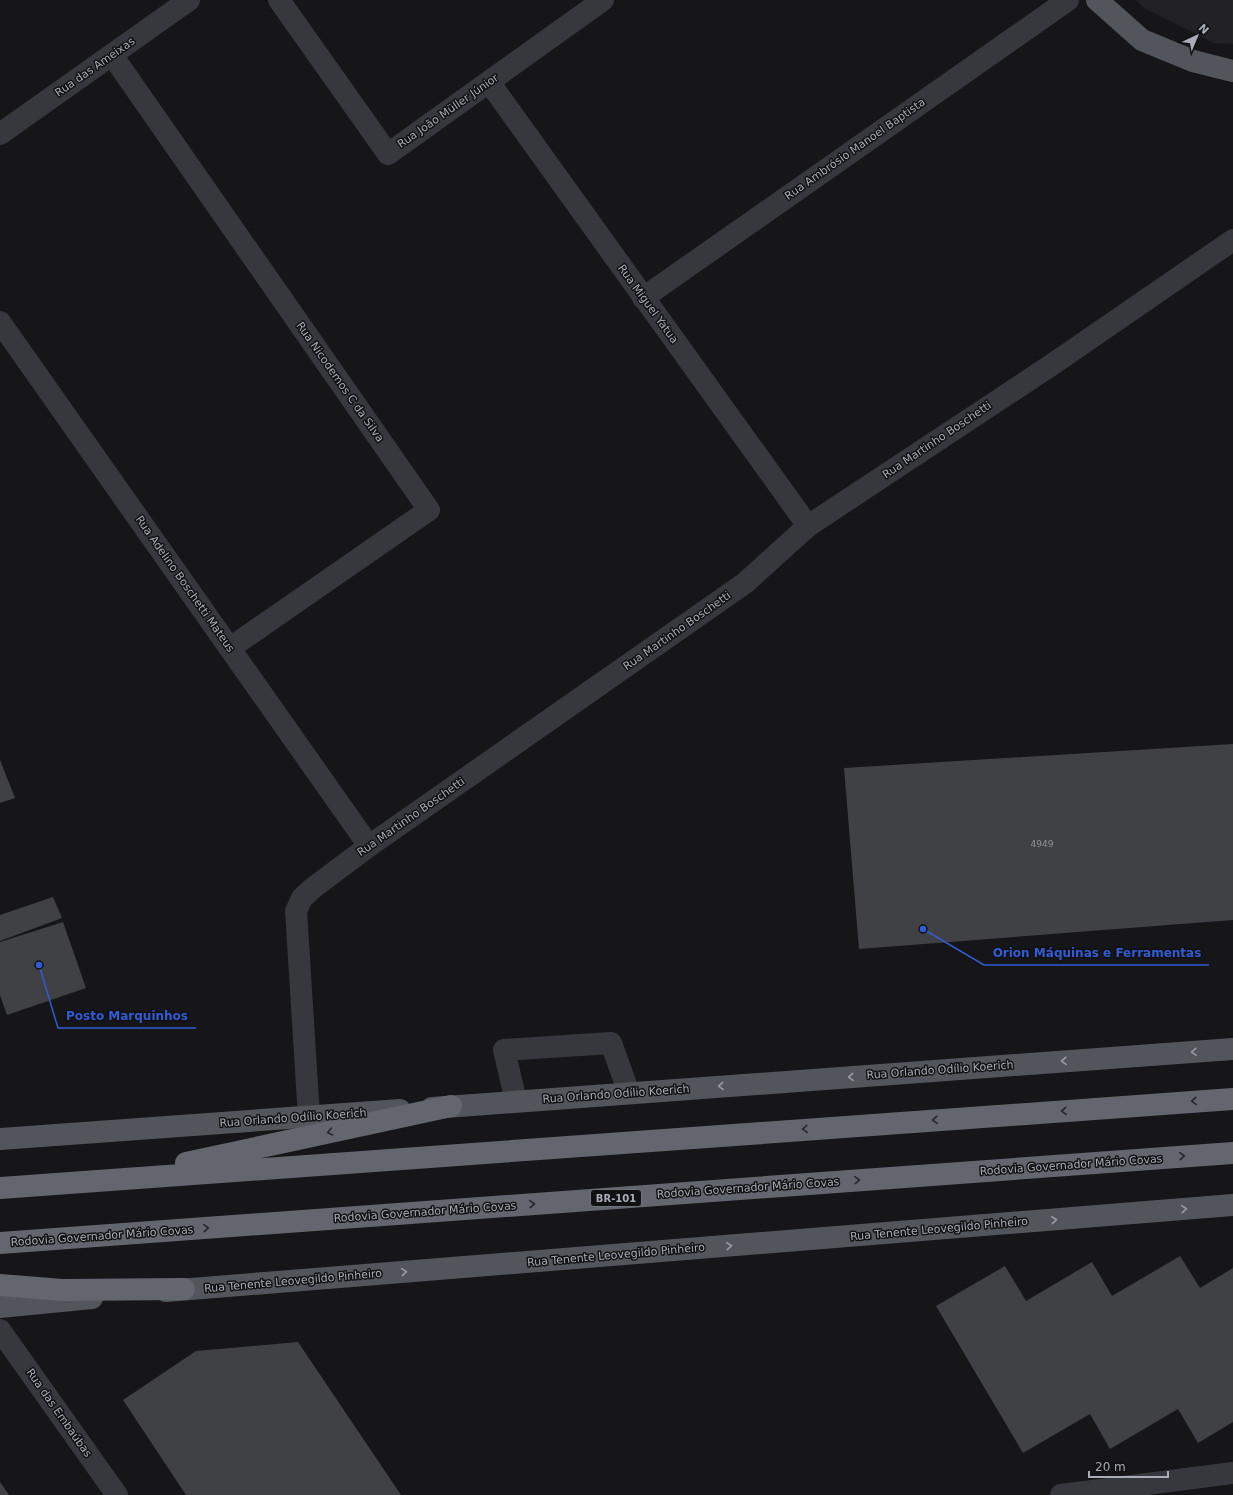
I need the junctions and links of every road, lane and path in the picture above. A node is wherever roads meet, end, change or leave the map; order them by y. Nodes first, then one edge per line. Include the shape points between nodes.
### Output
1 (189, 0) edge
2 (279, 0) edge
3 (603, 0) edge
4 (1068, 0) edge
5 (1097, 0) edge
6 (112, 54) junction
7 (1233, 71) edge
8 (489, 82) junction
9 (0, 134) edge
10 (1233, 240) edge
11 (643, 298) junction
12 (0, 322) edge
13 (808, 526) junction
14 (230, 648) junction
15 (369, 846) junction
16 (1233, 1049) edge
17 (629, 1093) junction
18 (1233, 1098) edge
19 (516, 1102) junction
20 (450, 1106) junction
21 (309, 1117) junction
22 (0, 1140) edge
23 (1233, 1153) edge
24 (105, 1180) junction
25 (0, 1188) edge
26 (1233, 1205) edge
27 (0, 1243) edge
28 (0, 1285) edge
29 (184, 1290) junction
30 (0, 1307) edge
31 (0, 1330) edge
32 (1233, 1473) edge
33 (117, 1495) edge
34 (1061, 1495) edge

1 - 6 street, Rua das Ameixas
2 - 8 street, Rua João Müller Júnior via 388,154
3 - 8 street, Rua João Müller Júnior
4 - 11 street, Rua Ambrósio Manoel Baptista
5 - 7 main road via 1142,40 1194,61
6 - 9 street, Rua das Ameixas
6 - 14 street, Rua Nicodemos C da Silva via 430,510
8 - 11 street, Rua Miguel Yatua
10 - 13 street, Rua Martinho Boschetti via 1050,366
11 - 13 street, Rua Miguel Yatua
12 - 14 street, Rua Adelino Boschetti Mateus
13 - 15 street, Rua Martinho Boschetti via 745,583
14 - 15 street, Rua Adelino Boschetti Mateus
15 - 21 street, Rua Martinho Boschetti via 313,888 302,898 296,911
16 -> 17 main road, Rua Orlando Odílio Koerich
17 - 19 main road, Rua Orlando Odílio Koerich
17 - 19 street via 610,1043 504,1050
18 -> 24 highway
19 - 20 main road, Rua Orlando Odílio Koerich
20 - 21 main road, Rua Orlando Odílio Koerich
20 -> 24 highway
21 - 22 main road, Rua Orlando Odílio Koerich
27 -> 23 highway, Rodovia Governador Mário Covas / BR-101
24 - 25 highway
29 -> 26 main road, Rua Tenente Leovegildo Pinheiro
28 - 29 highway via 62,1290
29 - 30 main road, Rua Tenente Leovegildo Pinheiro
31 - 33 street, Rua das Embaúbas
32 - 34 street

